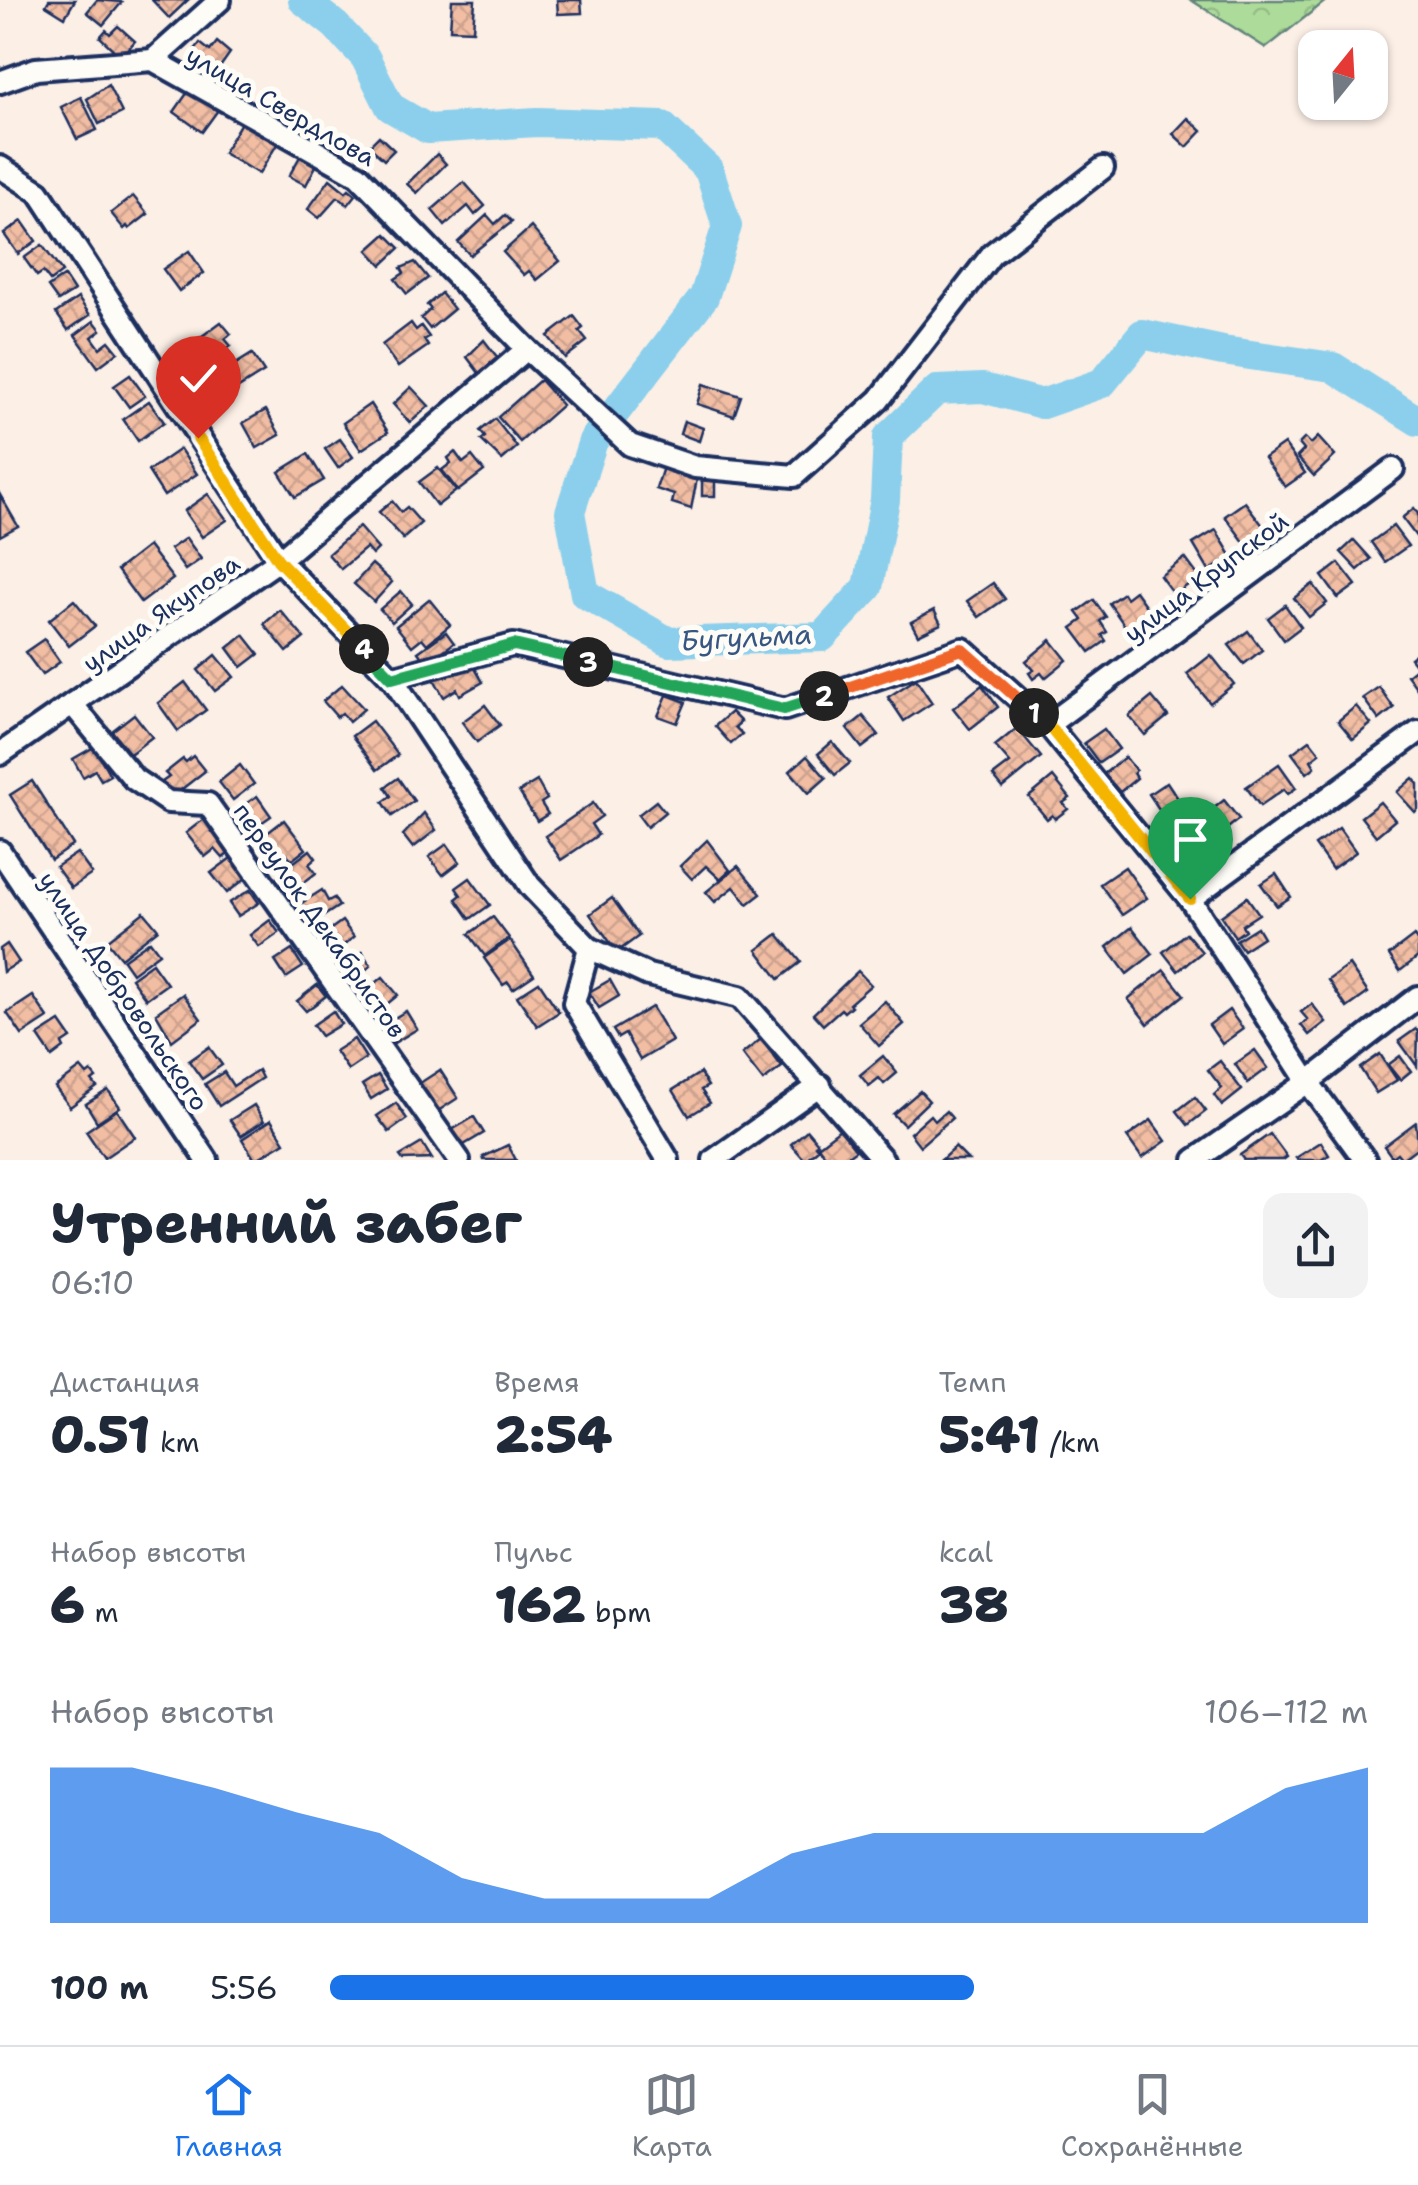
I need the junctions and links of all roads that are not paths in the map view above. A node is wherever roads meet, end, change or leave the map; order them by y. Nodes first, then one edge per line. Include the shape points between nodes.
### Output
1 (220, 0) edge
2 (152, 60) junction
3 (2, 76) edge
4 (0, 167) edge
5 (1103, 168) dead end
6 (527, 349) junction
7 (1393, 469) dead end
8 (278, 560) junction
9 (392, 678) junction
10 (74, 705) junction
11 (1048, 725) junction
12 (1418, 732) edge
13 (0, 754) edge
14 (0, 850) edge
15 (1190, 899) junction
16 (588, 948) junction
17 (1418, 998) edge
18 (1308, 1082) junction
19 (820, 1085) junction
20 (208, 1160) edge
21 (458, 1160) edge
22 (668, 1160) edge
23 (714, 1160) edge
24 (883, 1160) edge
25 (1195, 1160) edge
26 (1364, 1160) edge

1 - 2 street
2 - 3 street, улица Свердлова
2 - 6 street, улица Свердлова via 358,175
4 - 8 street via 38,192
5 - 6 street, улица Свердлова via 992,254 879,400 794,476 695,467 630,445
6 - 8 street, улица Якупова
7 - 11 street, улица Крупской
8 - 9 street
8 - 10 street, улица Якупова
9 - 11 street via 514,645 784,709 962,649
9 - 16 street via 530,886
10 - 13 street, улица Якупова
10 - 21 street, переулок Декабристов via 134,778 168,802 208,804
11 - 15 street
12 - 15 street
14 - 20 street, улица Добровольского
15 - 18 street
16 - 19 street via 648,975 740,996
16 - 22 street via 574,1003
17 - 18 street
18 - 25 street
18 - 26 street
19 - 23 street
19 - 24 street

